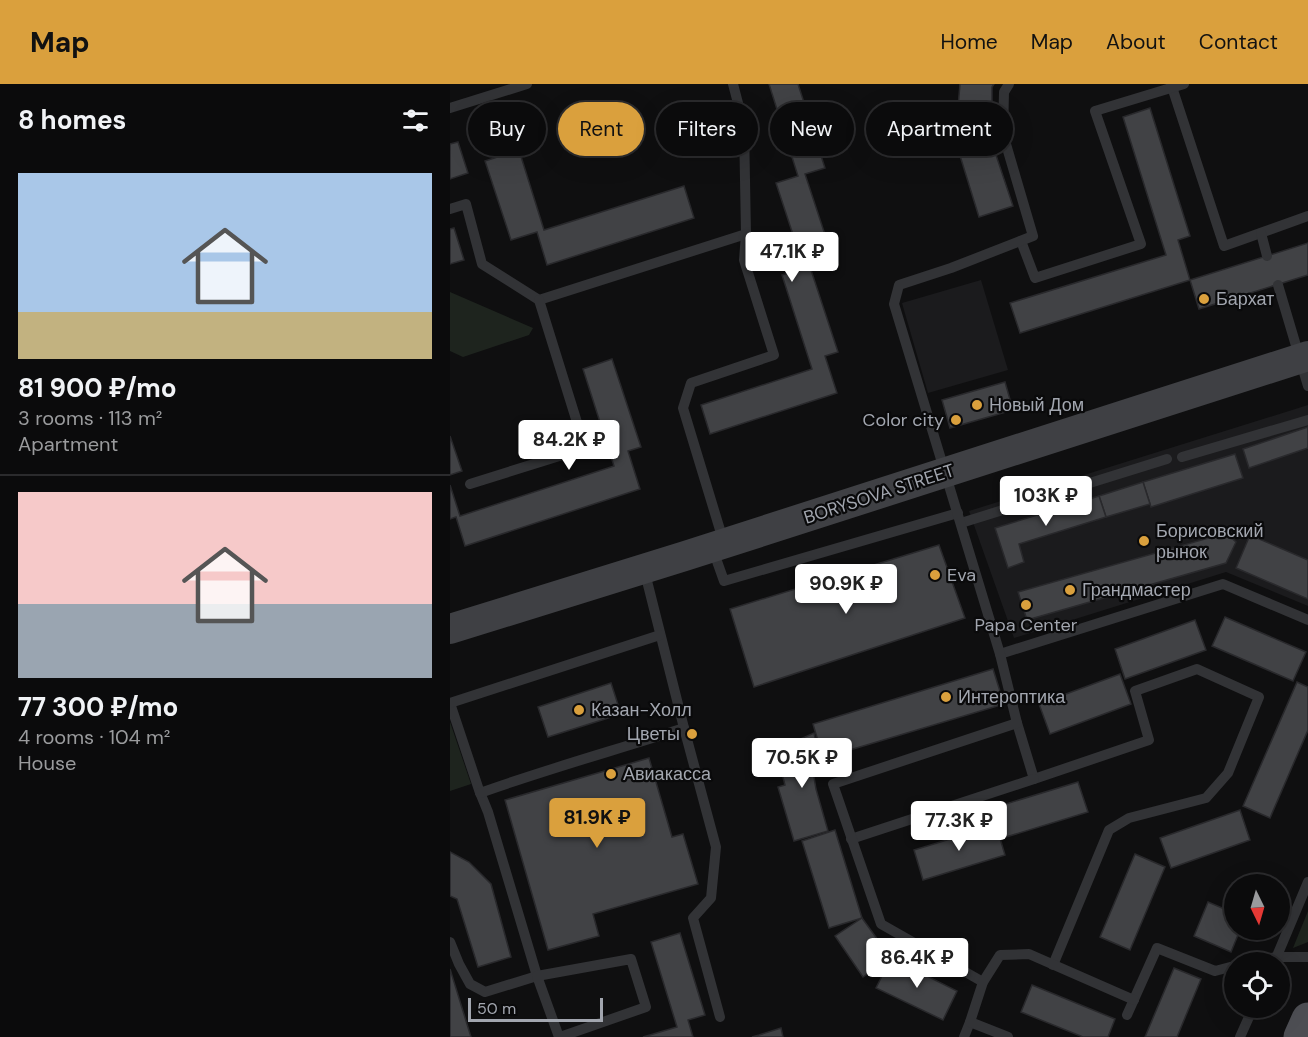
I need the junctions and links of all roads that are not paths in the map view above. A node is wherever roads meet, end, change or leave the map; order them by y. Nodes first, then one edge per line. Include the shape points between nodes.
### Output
1 (527, 84) edge
2 (733, 84) edge
3 (1009, 84) edge
4 (1184, 84) edge
5 (1172, 86) edge
6 (450, 108) edge
7 (450, 209) edge
8 (1308, 216) edge
9 (1261, 233) junction
10 (746, 234) junction
11 (1021, 241) junction
12 (1267, 256) dead end
13 (1278, 285) dead end
14 (539, 300) junction
15 (1305, 367) edge
16 (1308, 420) edge
17 (1182, 457) dead end
18 (1167, 459) dead end
19 (946, 472) junction
20 (470, 484) dead end
21 (960, 518) junction
22 (718, 545) junction
23 (644, 569) junction
24 (1308, 620) edge
25 (450, 629) edge
26 (660, 635) junction
27 (1000, 654) junction
28 (450, 703) edge
29 (1017, 723) junction
30 (684, 729) junction
31 (1035, 780) junction
32 (480, 793) junction
33 (851, 839) junction
34 (1308, 882) edge
35 (450, 942) edge
36 (1278, 952) edge
37 (1308, 957) edge
38 (1290, 959) edge
39 (1053, 965) junction
40 (1224, 969) edge
41 (537, 976) junction
42 (983, 982) junction
43 (1134, 1000) junction
44 (1127, 1015) dead end
45 (720, 1017) dead end
46 (1249, 1018) edge
47 (1308, 1019) edge
48 (970, 1022) junction
49 (560, 1037) edge
50 (964, 1037) edge
51 (1008, 1037) edge
52 (1240, 1037) edge
53 (1300, 1037) edge

1 - 6 lane
2 - 10 lane via 744,126
3 - 11 lane via 1004,92 1003,134 1034,236
4 - 5 lane
5 - 9 lane via 1224,246
5 - 11 lane via 1095,111 1141,244 1035,278
7 - 14 lane via 466,204 482,264
8 - 9 lane
9 - 12 lane
10 - 14 lane
10 - 22 lane via 744,260 774,355 691,383 683,408
11 - 19 lane via 899,285 894,304
13 - 15 lane
14 - 20 lane via 585,448
15 - 19 main road, BORYSOVA STREET
16 - 17 lane
18 - 21 lane
19 - 21 lane
19 - 22 main road, BORYSOVA STREET
21 - 22 lane via 724,581
21 - 27 lane
22 - 23 main road, BORYSOVA STREET
23 - 25 main road, BORYSOVA STREET
23 - 26 lane
24 - 27 lane via 1223,584
26 - 28 lane
26 - 30 lane
27 - 29 lane
28 - 32 lane
29 - 31 lane
29 - 33 lane via 833,784
30 - 32 lane
30 - 45 lane via 716,847 711,898 693,918
31 - 33 lane
31 - 39 lane via 1149,740 1135,692 1197,669 1258,697 1228,773 1206,798 1129,818 1109,831
32 - 41 lane
33 - 42 lane via 881,924
34 - 36 lane
35 - 41 lane via 470,984 485,992
37 - 38 lane
39 - 42 lane via 1029,954 1000,955
39 - 43 lane
40 - 43 lane via 1215,971 1157,948
41 - 49 lane
41 - 49 lane via 631,958 646,1007
42 - 48 lane
43 - 44 lane
46 - 52 lane
47 - 53 main road
48 - 50 lane
48 - 51 lane

